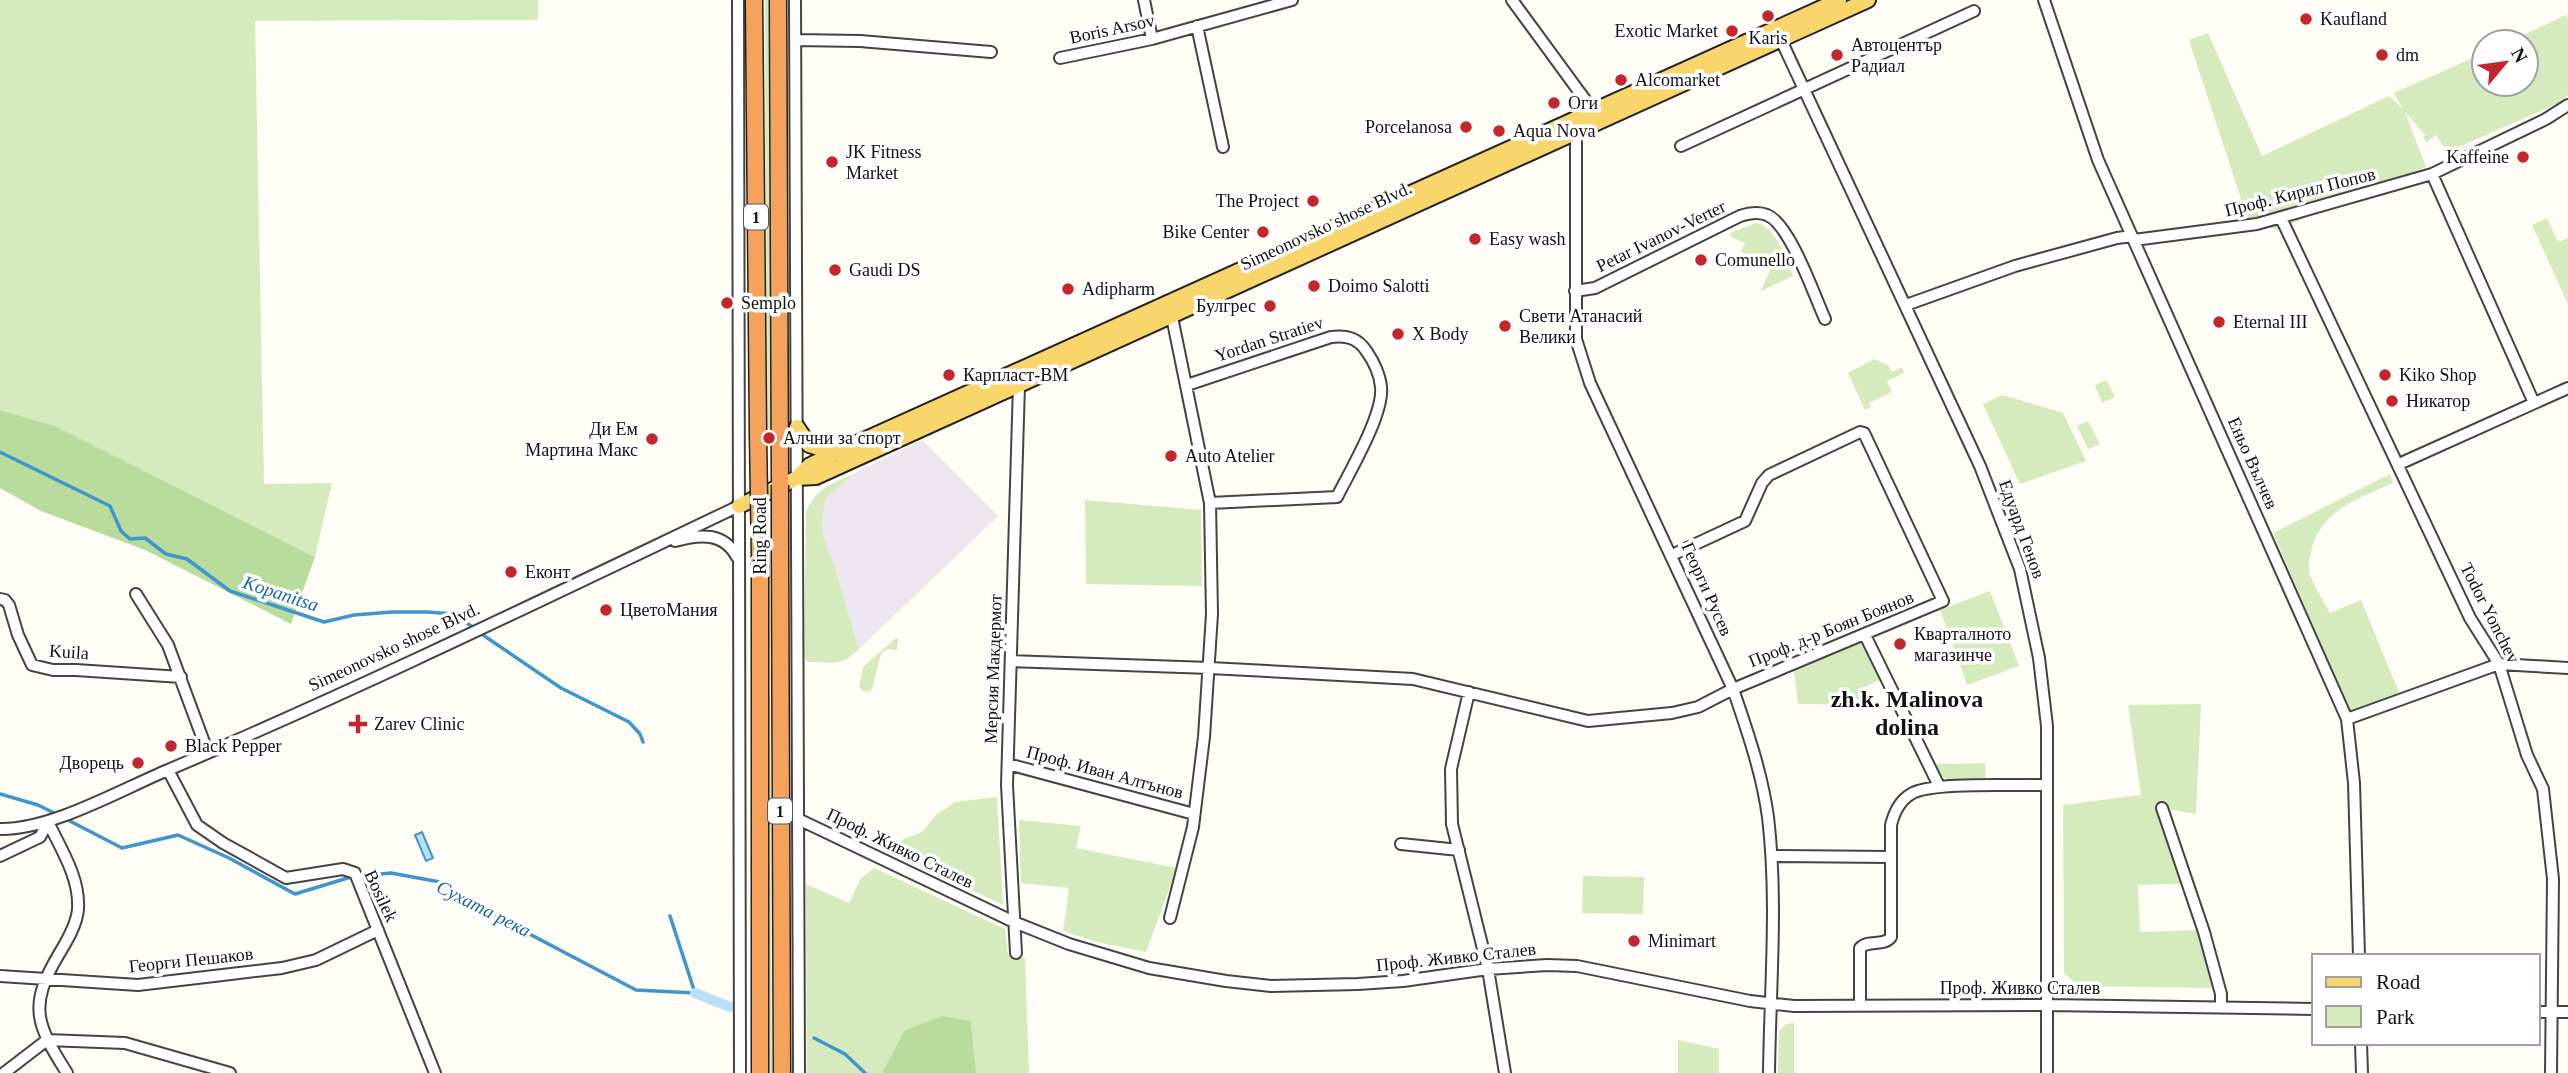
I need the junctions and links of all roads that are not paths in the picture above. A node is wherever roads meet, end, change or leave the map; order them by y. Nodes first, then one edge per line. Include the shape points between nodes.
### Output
1 (738, 0) edge
2 (778, 0) edge
3 (795, 0) edge
4 (1144, 0) edge
5 (1293, 0) edge
6 (1513, 0) edge
7 (1839, 0) edge
8 (1868, 0) edge
9 (2044, 0) edge
10 (753, 4) edge
11 (1974, 11) dead end
12 (1197, 26) junction
13 (1152, 39) junction
14 (795, 40) junction
15 (1781, 40) junction
16 (990, 52) dead end
17 (1060, 58) dead end
18 (1804, 88) junction
19 (2568, 105) edge
20 (1597, 115) junction
21 (1576, 125) junction
22 (1681, 146) dead end
23 (1223, 147) dead end
24 (2432, 174) junction
25 (2281, 218) junction
26 (2133, 238) junction
27 (1575, 291) junction
28 (1906, 305) junction
29 (1172, 317) junction
30 (1825, 318) dead end
31 (1019, 385) junction
32 (1187, 385) junction
33 (2568, 388) edge
34 (2534, 403) junction
35 (797, 427) junction
36 (835, 453) junction
37 (2399, 464) junction
38 (797, 478) junction
39 (1210, 503) junction
40 (739, 506) junction
41 (646, 550) junction
42 (1672, 555) junction
43 (739, 562) junction
44 (136, 594) dead end
45 (0, 599) edge
46 (1865, 635) junction
47 (1011, 661) junction
48 (2499, 664) junction
49 (1210, 668) junction
50 (2568, 668) edge
51 (181, 677) junction
52 (1733, 689) junction
53 (1469, 692) junction
54 (2347, 719) junction
55 (208, 753) junction
56 (1008, 764) junction
57 (168, 770) junction
58 (2048, 785) junction
59 (1939, 786) junction
60 (2162, 808) dead end
61 (1194, 814) junction
62 (798, 819) junction
63 (48, 822) junction
64 (0, 829) edge
65 (1401, 844) dead end
66 (1459, 850) junction
67 (0, 856) edge
68 (1772, 856) junction
69 (1891, 857) junction
70 (1170, 918) dead end
71 (1014, 922) junction
72 (378, 930) junction
73 (1016, 953) dead end
74 (2359, 954) edge
75 (1488, 969) junction
76 (0, 976) edge
77 (45, 977) junction
78 (1770, 1003) junction
79 (2047, 1005) junction
80 (1860, 1006) junction
81 (2221, 1007) junction
82 (2312, 1009) edge
83 (2540, 1012) edge
84 (2551, 1012) junction
85 (2568, 1013) edge
86 (47, 1040) junction
87 (2361, 1045) edge
88 (434, 1070) edge
89 (4, 1073) edge
90 (67, 1073) edge
91 (230, 1073) edge
92 (422, 1073) edge
93 (740, 1073) edge
94 (758, 1073) edge
95 (784, 1073) edge
96 (799, 1073) edge
97 (1505, 1073) edge
98 (1769, 1073) edge
99 (2047, 1073) edge
100 (2362, 1073) edge
101 (2551, 1073) edge

1 - 40 street
2 - 95 highway, Ring Road / 1, bridge
3 - 14 street
4 - 13 street
5 - 12 street, Boris Arsov
6 - 20 street
7 - 20 main road, Simeonovsko shose Blvd.
8 - 15 main road, Simeonovsko shose Blvd.
9 - 26 street, Еньо Вълчев via 2098,160
10 - 94 highway, Ring Road / 1, bridge via 760,558
11 - 18 street
12 - 13 street, Boris Arsov
12 - 23 street
13 - 17 street, Boris Arsov
14 - 16 street
14 - 35 street
15 - 18 street, Едуард Генов
15 - 20 main road, Simeonovsko shose Blvd.
18 - 22 street
18 - 28 street, Едуард Генов
19 - 24 street, Проф. Кирил Попов
20 - 21 main road, Simeonovsko shose Blvd.
21 - 27 street, Георги Русев
21 - 29 main road, Simeonovsko shose Blvd.
21 - 36 main road, Simeonovsko shose Blvd.
24 - 25 street, Проф. Кирил Попов
24 - 34 street
25 - 26 street, Проф. Кирил Попов via 2240,228
25 - 37 street, Todor Yonchev
26 - 28 street, Проф. Кирил Попов via 2117,238 2015,266
26 - 54 street, Еньо Вълчев
27 - 30 street, Petar Ivanov-Verter via 1595,288 1753,212 1779,223 1788,236
27 - 42 street, Георги Русев via 1576,339 1586,374
28 - 58 street, Едуард Генов via 1980,466 2020,569 2041,670 2048,726
29 - 31 main road, Simeonovsko shose Blvd.
29 - 32 street
31 - 38 main road, Simeonovsko shose Blvd. via 816,477
31 - 47 street, Мерсия Макдермот
32 - 39 street
32 - 39 street, Yordan Stratiev via 1345,335 1366,351 1381,386 1371,426 1338,497
33 - 34 street
34 - 37 street
35 - 36 main road via 809,445
35 - 38 street
36 - 38 main road, Simeonovsko shose Blvd. via 810,465
37 - 48 street, Todor Yonchev via 2470,618
38 - 40 main road, Simeonovsko shose Blvd.
38 - 62 street
39 - 49 street
40 - 41 street, Simeonovsko shose Blvd.
40 - 43 street
41 - 43 street via 708,536 732,548
41 - 55 street, Simeonovsko shose Blvd.
42 - 46 street, Проф. д-р Боян Боянов via 1745,521 1769,475 1864,433 1943,601
42 - 52 street, Георги Русев
43 - 93 street
44 - 51 street via 168,645
45 - 51 street, Kuila via 9,605 32,665
46 - 52 street, Проф. д-р Боян Боянов
46 - 59 street
47 - 49 street, Проф. д-р Боян Боянов
47 - 56 street, Мерсия Макдермот
48 - 50 street
48 - 54 street
48 - 84 street, Todor Yonchev via 2527,755 2543,789 2553,879
49 - 53 street, Проф. д-р Боян Боянов via 1413,679
49 - 61 street
51 - 55 street
52 - 53 street, Проф. д-р Боян Боянов via 1682,711 1602,721
52 - 68 street, Георги Русев via 1758,770
53 - 66 street via 1451,769 1452,824
54 - 74 street, Еньо Вълчев via 2354,783
55 - 57 street, Simeonovsko shose Blvd.
56 - 61 street, Проф. Иван Алтънов
56 - 71 street, Мерсия Макдермот
57 - 63 street, Simeonovsko shose Blvd.
57 - 72 street, Bosilek via 197,825 223,844 286,878 344,869 357,878
58 - 59 street
58 - 79 street, Едуард Генов
59 - 69 street via 1911,794 1894,813
60 - 81 street via 2204,932
61 - 70 street
62 - 71 street, Проф. Живко Сталев
62 - 96 street
63 - 64 street, Simeonovsko shose Blvd.
63 - 67 street via 40,837
63 - 77 street via 75,878 78,909 69,937
65 - 66 street
66 - 75 street
68 - 69 street
68 - 78 street, Георги Русев
69 - 80 street via 1891,937 1860,948
71 - 73 street, Мерсия Макдермот
71 - 75 street, Проф. Живко Сталев via 1128,963 1250,984 1380,983
72 - 77 street, Георги Пешаков via 316,960 282,968 138,985
72 - 88 street, Bosilek
75 - 78 street, Проф. Живко Сталев via 1577,966
75 - 97 street
76 - 77 street, Георги Пешаков
77 - 86 street via 39,994
78 - 80 street, Проф. Живко Сталев
78 - 98 street, Георги Русев
79 - 80 street, Проф. Живко Сталев
79 - 81 street, Проф. Живко Сталев
79 - 99 street, Едуард Генов
81 - 82 street, Проф. Живко Сталев
83 - 84 street
84 - 85 street
84 - 101 street, Todor Yonchev
86 - 89 street
86 - 90 street
86 - 91 street via 125,1043
87 - 100 street
88 - 92 street

